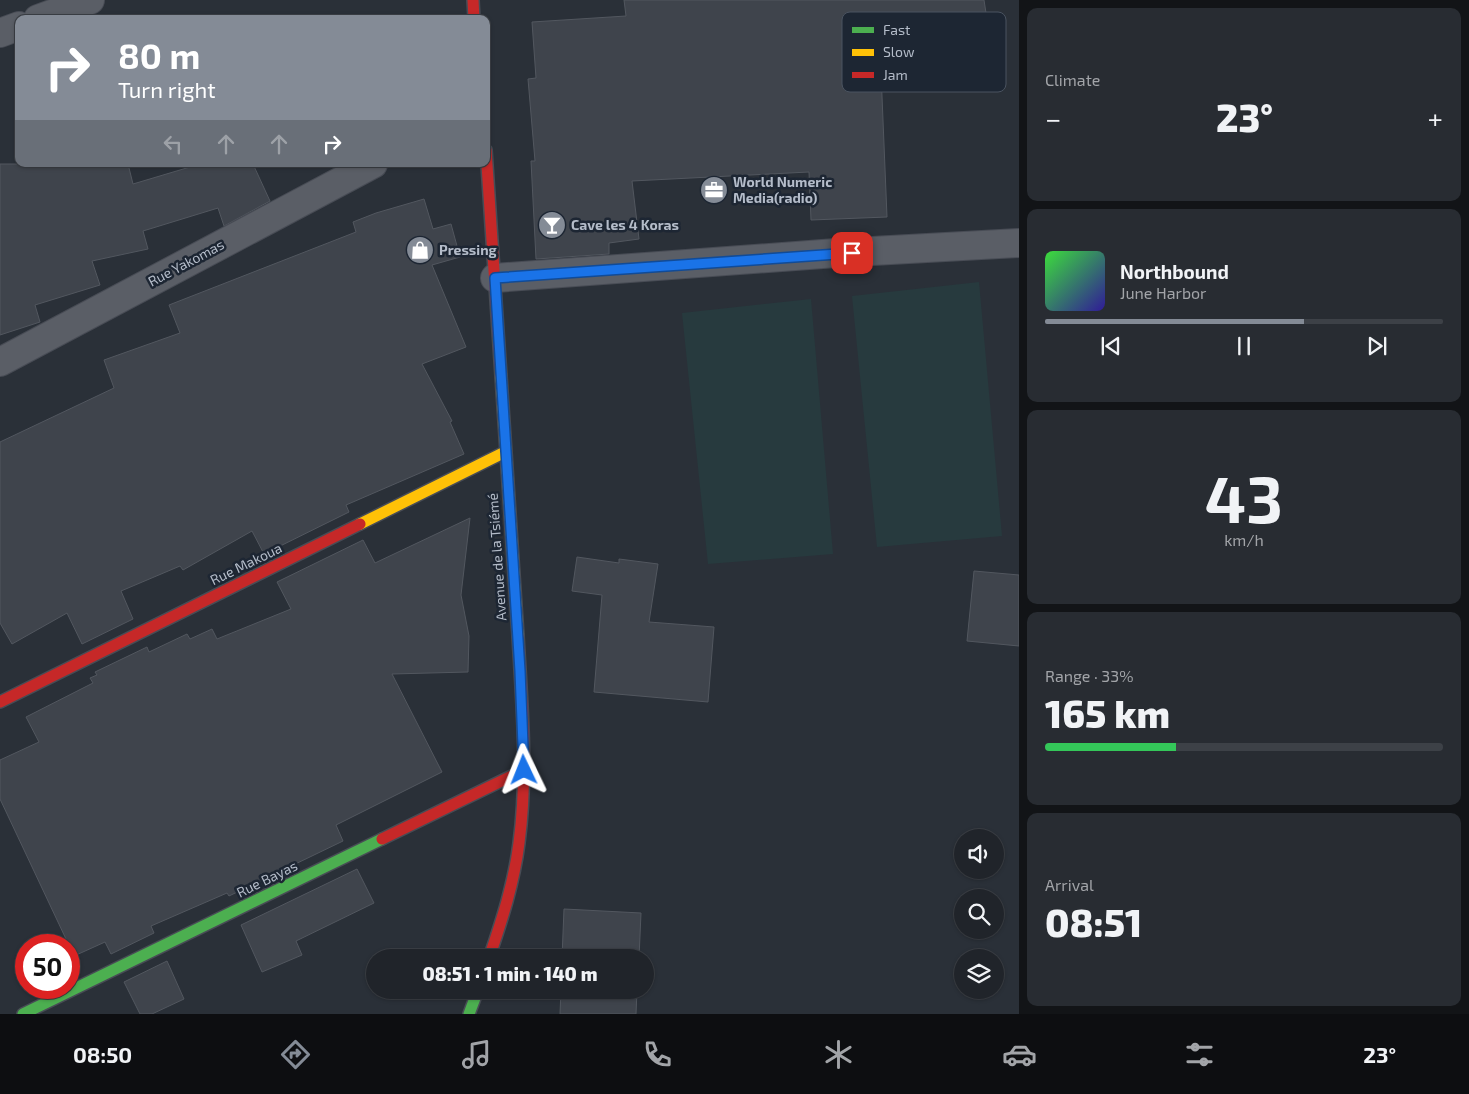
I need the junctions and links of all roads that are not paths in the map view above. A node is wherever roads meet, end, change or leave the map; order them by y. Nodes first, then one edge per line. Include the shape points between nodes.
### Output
1 (90, 0) edge
2 (473, 0) edge
3 (49, 15) edge
4 (474, 15) edge
5 (15, 27) edge
6 (0, 33) edge
7 (367, 167) edge
8 (487, 167) edge
9 (1019, 243) edge
10 (495, 278) junction
11 (0, 362) edge
12 (505, 452) junction
13 (0, 702) edge
14 (524, 770) junction
15 (492, 949) edge
16 (475, 999) edge
17 (23, 1014) edge
18 (469, 1014) edge

1 - 3 street
2 - 4 street
5 - 6 street
7 - 11 street, Rue Yakomas
8 - 10 street, Avenue de la Tsiémé
9 - 10 street
10 - 12 street, Avenue de la Tsiémé
12 - 13 street, Rue Makoua
12 - 14 street, Avenue de la Tsiémé
14 - 15 street, Avenue de la Tsiémé via 517,853 508,901
14 - 17 street, Rue Bayas
16 - 18 street

